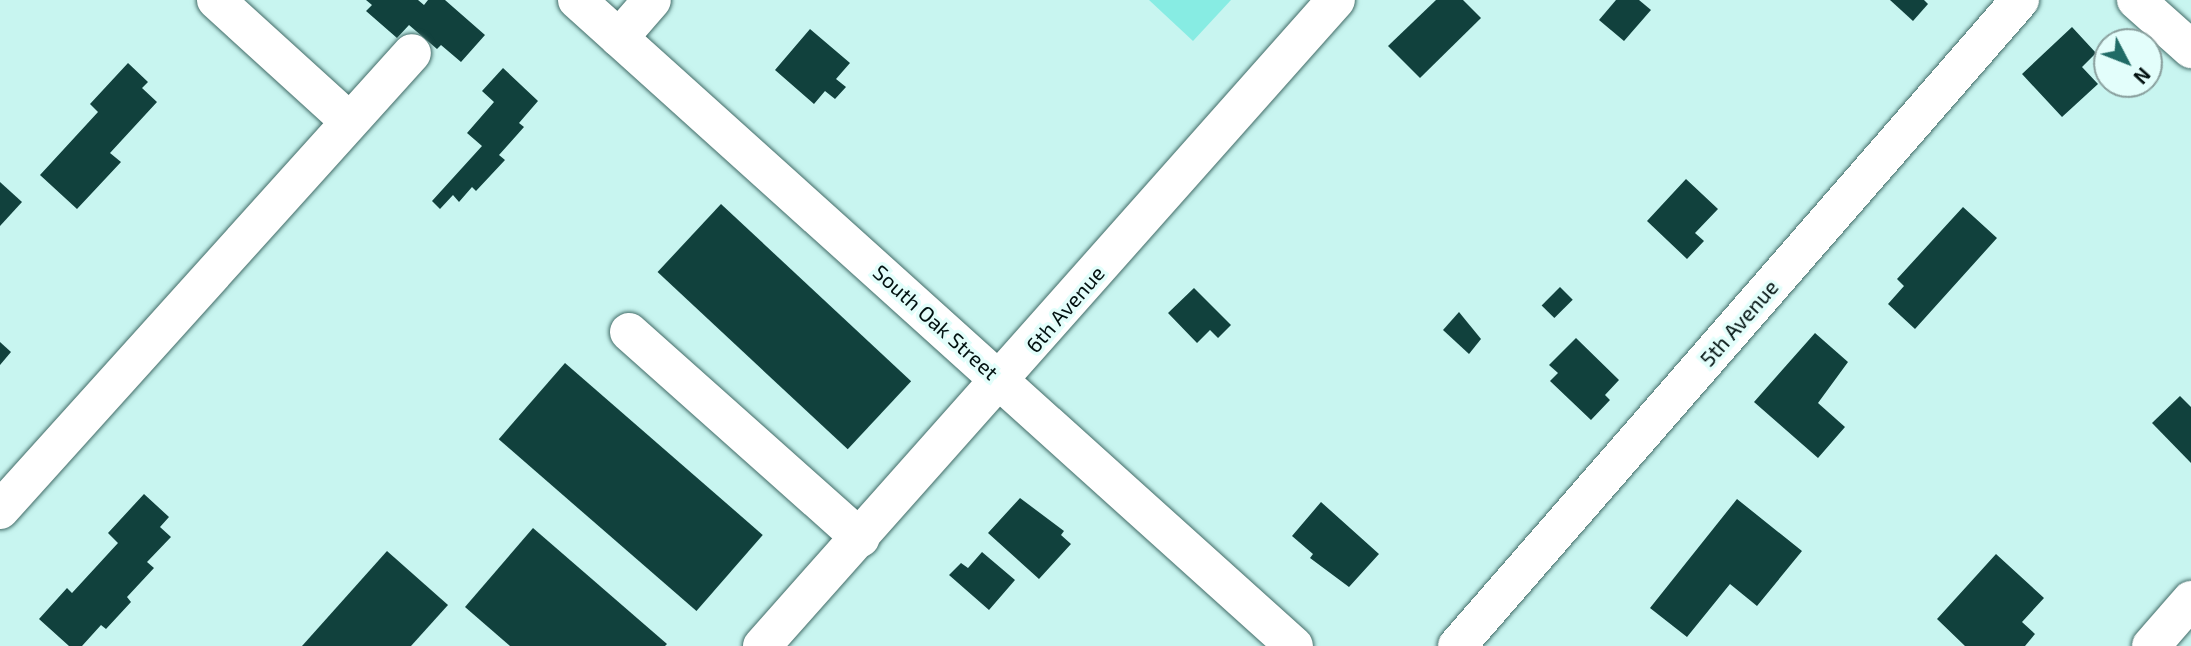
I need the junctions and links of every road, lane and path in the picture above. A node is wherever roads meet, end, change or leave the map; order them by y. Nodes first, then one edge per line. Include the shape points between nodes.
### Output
1 (216, 0) edge
2 (577, 0) edge
3 (652, 0) edge
4 (1336, 0) edge
5 (2020, 0) edge
6 (2136, 0) edge
7 (619, 38) junction
8 (2191, 49) edge
9 (412, 53) dead end
10 (349, 121) junction
11 (629, 332) dead end
12 (1002, 380) junction
13 (0, 510) edge
14 (860, 537) junction
15 (2191, 600) edge
16 (762, 646) edge
17 (1294, 646) edge
18 (1457, 646) edge
19 (2151, 646) edge

1 - 10 street
2 - 7 street, South Oak Street
3 - 7 street
4 - 12 street, 6th Avenue
5 - 18 street, 5th Avenue
6 - 8 street
7 - 12 street, South Oak Street
9 - 10 street
10 - 13 street
11 - 14 street
12 - 14 street, 6th Avenue
12 - 17 street, South Oak Street
14 - 16 street, 6th Avenue
15 - 19 street

